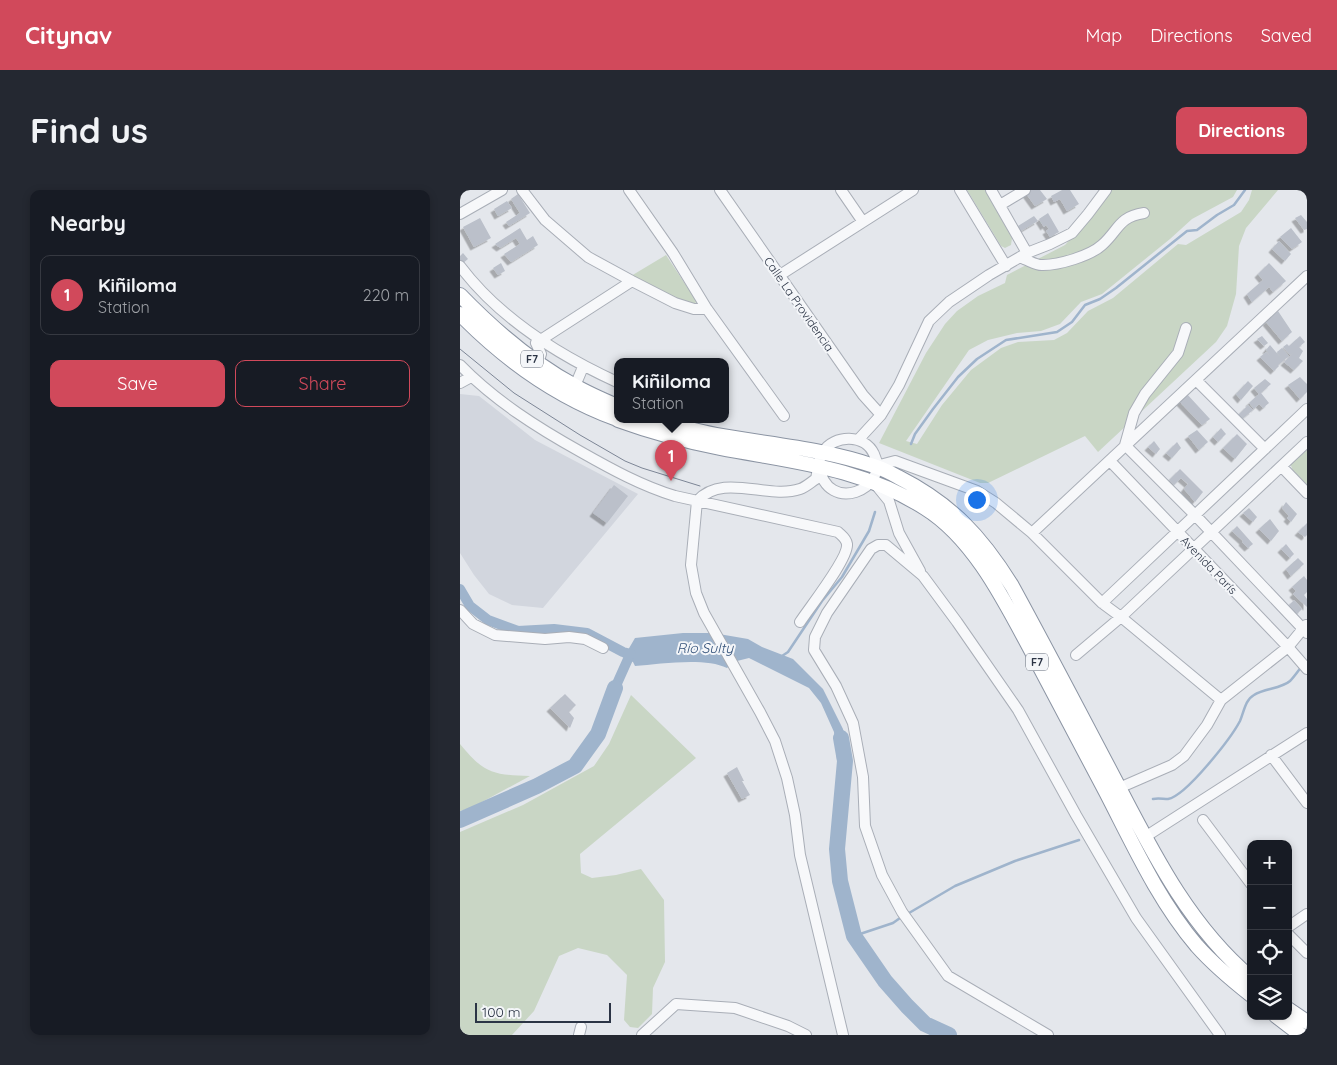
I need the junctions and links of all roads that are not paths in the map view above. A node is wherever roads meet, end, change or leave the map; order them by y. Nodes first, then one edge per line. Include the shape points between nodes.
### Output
1 (502, 190) edge
2 (522, 190) edge
3 (629, 190) edge
4 (720, 190) edge
5 (841, 190) edge
6 (912, 190) edge
7 (960, 190) edge
8 (991, 190) edge
9 (1025, 190) edge
10 (1106, 190) edge
11 (1000, 205) junction
12 (1144, 213) dead end
13 (460, 214) edge
14 (863, 222) junction
15 (1027, 253) junction
16 (460, 266) edge
17 (1006, 266) junction
18 (780, 276) junction
19 (1307, 276) edge
20 (632, 282) junction
21 (460, 295) edge
22 (707, 309) junction
23 (500, 310) junction
24 (460, 314) edge
25 (488, 322) junction
26 (1186, 328) dead end
27 (541, 339) junction
28 (538, 363) junction
29 (460, 365) edge
30 (583, 367) junction
31 (471, 376) junction
32 (1196, 380) junction
33 (614, 381) edge
34 (460, 383) edge
35 (575, 386) junction
36 (614, 405) edge
37 (1307, 409) edge
38 (882, 415) junction
39 (784, 416) dead end
40 (614, 418) edge
41 (627, 423) edge
42 (668, 423) edge
43 (858, 440) junction
44 (1307, 442) edge
45 (1125, 445) junction
46 (1265, 449) junction
47 (823, 452) junction
48 (1110, 462) junction
49 (819, 466) junction
50 (876, 466) junction
51 (1282, 467) junction
52 (872, 481) junction
53 (1307, 493) edge
54 (697, 501) junction
55 (1196, 515) junction
56 (1178, 532) junction
57 (1211, 532) junction
58 (1032, 534) junction
59 (1194, 550) junction
60 (923, 576) junction
61 (1102, 603) junction
62 (460, 610) edge
63 (1121, 617) junction
64 (800, 622) dead end
65 (1306, 628) edge
66 (1288, 646) junction
67 (603, 648) dead end
68 (1076, 656) dead end
69 (1307, 669) edge
70 (1221, 700) junction
71 (1307, 733) edge
72 (1271, 755) junction
73 (1119, 788) junction
74 (1307, 804) edge
75 (1203, 820) dead end
76 (1145, 837) junction
77 (1247, 879) edge
78 (1307, 914) edge
79 (1292, 924) edge
80 (1292, 938) edge
81 (1307, 953) edge
82 (1248, 975) edge
83 (1247, 992) edge
84 (1292, 1012) edge
85 (1281, 1020) edge
86 (1307, 1022) edge
87 (642, 1035) edge
88 (806, 1035) edge
89 (843, 1035) edge
90 (1048, 1035) edge
91 (1220, 1035) edge
92 (1301, 1035) edge

1 - 13 street
2 - 20 street via 545,220 572,244
3 - 22 street
4 - 18 street, Calle La Providencia
5 - 14 street
6 - 14 street
7 - 17 street
8 - 11 street
9 - 11 street
10 - 15 street via 1072,232
11 - 15 street
12 - 15 street via 1131,215 1089,254 1041,266 1024,259
14 - 18 street
15 - 17 street
16 - 23 street
17 - 38 street via 949,302 930,321
18 - 38 street, Calle La Providencia via 863,395
19 - 32 street
20 - 22 street via 676,303
20 - 27 street
21 - 25 highway, F7
22 - 39 street
23 - 25 street
23 - 27 street
24 - 40 highway, F7 via 501,352 531,374 592,410
25 - 28 highway, F7
26 - 45 street via 1178,352 1134,413
27 - 28 street via 536,343 541,354
27 - 30 street
28 - 35 highway, F7
29 - 31 street
30 - 33 street
30 - 35 street
31 - 34 street
31 - 54 street via 543,430 588,456 654,490
32 - 45 street
32 - 46 street
35 - 36 highway, F7
37 - 46 street
38 - 43 street
41 - 49 highway, F7 via 678,439
42 - 47 highway, F7 via 721,436
43 - 47 street via 837,440
43 - 50 street via 871,448
44 - 51 street
45 - 48 street
45 - 55 street, Avenida París
46 - 55 street
47 - 49 street
47 - 50 highway, F7
48 - 56 street, Avenida París
48 - 58 street
49 - 52 highway, F7
49 - 52 street via 825,483 839,493 857,492
49 - 54 street via 816,479 801,489 786,492 753,488 715,490
50 - 52 street
50 - 58 street via 895,462 977,491
50 - 73 highway, F7 via 921,489 945,506 972,530 998,564
51 - 53 street
51 - 57 street
52 - 60 street via 889,501 898,533
52 - 83 highway, F7 via 940,518 985,570 1170,910 1210,960
54 - 64 street via 838,532 844,537 847,551
54 - 89 street via 691,565 696,593 775,741 787,778 800,854
55 - 56 street
55 - 57 street, Avenida París
56 - 59 street, Avenida París
56 - 61 street
57 - 59 street
57 - 65 street, Avenida París
58 - 61 street
59 - 63 street
59 - 66 street, Avenida París
60 - 90 street via 886,545 871,549 827,613 814,637 814,650 853,723 863,777 865,826 882,875 902,912 948,976
60 - 91 street via 1018,710 1136,918
61 - 63 street
62 - 67 street via 473,624 494,635 544,639 569,637 585,639
63 - 68 street
63 - 70 street
65 - 66 street
66 - 69 street, Avenida París
66 - 70 street
70 - 73 street via 1207,726 1184,756 1172,765
71 - 72 street
72 - 74 street
72 - 76 street
73 - 76 highway, F7
75 - 77 street
76 - 82 highway, F7 via 1174,889 1209,936
78 - 79 street
80 - 81 street
84 - 86 highway
85 - 92 highway
87 - 88 street via 676,1004 735,1008

